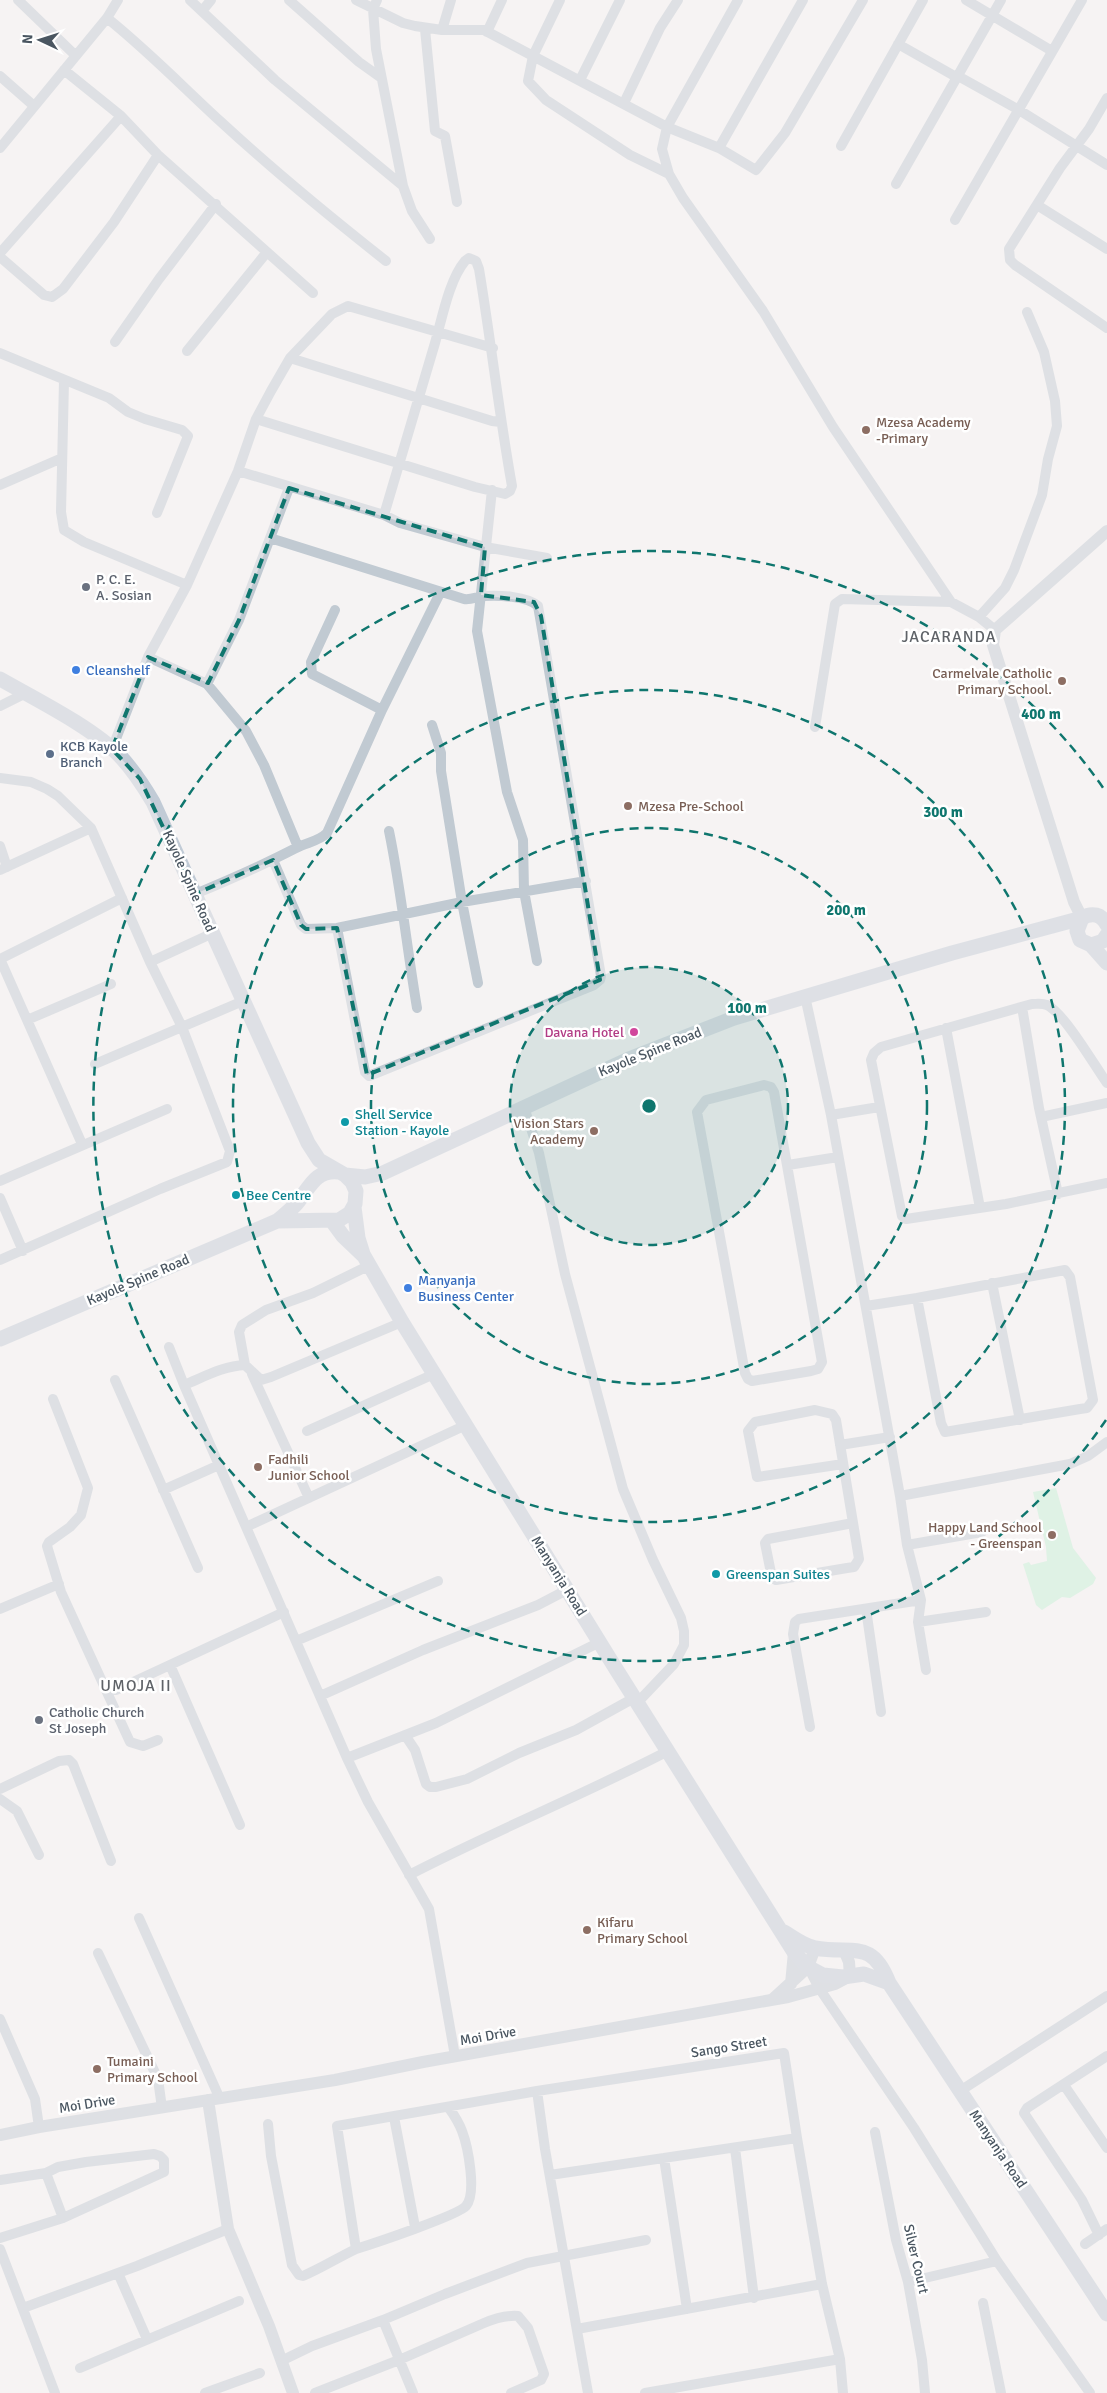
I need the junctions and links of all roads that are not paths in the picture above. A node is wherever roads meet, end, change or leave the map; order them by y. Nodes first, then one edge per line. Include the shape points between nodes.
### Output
1 (18, 0) edge
2 (118, 0) edge
3 (190, 0) edge
4 (211, 0) edge
5 (289, 0) edge
6 (356, 0) edge
7 (451, 0) edge
8 (502, 0) edge
9 (560, 0) edge
10 (620, 0) edge
11 (678, 0) edge
12 (738, 0) edge
13 (803, 0) edge
14 (863, 0) edge
15 (923, 0) edge
16 (966, 0) edge
17 (1001, 0) edge
18 (1082, 0) edge
19 (375, 4) edge
20 (202, 11) junction
21 (994, 16) junction
22 (107, 18) junction
23 (425, 29) junction
24 (442, 30) junction
25 (487, 32) junction
26 (898, 44) junction
27 (1052, 51) junction
28 (75, 55) junction
29 (533, 56) junction
30 (64, 70) junction
31 (0, 76) edge
32 (380, 77) junction
33 (958, 77) junction
34 (580, 80) junction
35 (1107, 98) edge
36 (624, 103) junction
37 (34, 106) junction
38 (1019, 110) junction
39 (121, 116) junction
40 (667, 127) junction
41 (842, 146) dead end
42 (1077, 146) junction
43 (0, 148) edge
44 (719, 148) junction
45 (158, 154) junction
46 (1107, 165) edge
47 (669, 174) junction
48 (896, 184) dead end
49 (403, 186) junction
50 (457, 202) dead end
51 (216, 204) junction
52 (1037, 205) junction
53 (955, 220) dead end
54 (430, 239) dead end
55 (1107, 248) edge
56 (267, 252) junction
57 (0, 253) edge
58 (0, 257) edge
59 (386, 261) dead end
60 (313, 293) dead end
61 (1028, 312) dead end
62 (1107, 328) edge
63 (438, 331) junction
64 (115, 342) dead end
65 (493, 348) junction
66 (187, 351) dead end
67 (0, 353) edge
68 (290, 358) junction
69 (64, 381) junction
70 (418, 398) junction
71 (256, 419) junction
72 (501, 422) junction
73 (62, 458) junction
74 (399, 464) junction
75 (238, 471) junction
76 (0, 485) edge
77 (289, 488) junction
78 (492, 490) junction
79 (157, 513) dead end
80 (384, 515) junction
81 (1107, 530) edge
82 (270, 538) junction
83 (484, 547) junction
84 (547, 558) dead end
85 (187, 585) junction
86 (440, 593) junction
87 (481, 596) junction
88 (951, 602) junction
89 (335, 610) dead end
90 (979, 618) junction
91 (995, 630) junction
92 (148, 657) junction
93 (0, 679) edge
94 (207, 684) junction
95 (26, 693) junction
96 (0, 706) edge
97 (382, 710) junction
98 (432, 725) dead end
99 (815, 727) dead end
100 (112, 749) junction
101 (0, 778) edge
102 (91, 828) junction
103 (389, 831) dead end
104 (0, 846) edge
105 (298, 847) junction
106 (273, 860) junction
107 (4, 868) edge
108 (586, 881) junction
109 (524, 891) junction
110 (195, 894) junction
111 (122, 898) junction
112 (462, 902) junction
113 (401, 913) junction
114 (1082, 918) junction
115 (1105, 919) edge
116 (1043, 927) junction
117 (337, 928) junction
118 (213, 933) junction
119 (1107, 934) edge
120 (1086, 943) junction
121 (0, 959) edge
122 (537, 961) dead end
123 (150, 962) junction
124 (1107, 962) edge
125 (478, 983) dead end
126 (111, 984) dead end
127 (805, 996) junction
128 (243, 1001) junction
129 (1022, 1007) junction
130 (417, 1008) dead end
131 (27, 1020) junction
132 (182, 1027) junction
133 (946, 1028) junction
134 (95, 1064) dead end
135 (1107, 1083) edge
136 (1107, 1103) edge
137 (524, 1107) junction
138 (879, 1107) junction
139 (167, 1109) dead end
140 (831, 1115) junction
141 (1041, 1117) junction
142 (308, 1143) junction
143 (82, 1144) junction
144 (838, 1157) junction
145 (788, 1165) junction
146 (341, 1173) junction
147 (383, 1173) junction
148 (0, 1180) edge
149 (1107, 1183) edge
150 (309, 1186) junction
151 (1058, 1194) junction
152 (0, 1198) edge
153 (355, 1204) junction
154 (980, 1208) junction
155 (277, 1221) junction
156 (328, 1221) junction
157 (23, 1251) junction
158 (364, 1256) junction
159 (0, 1260) edge
160 (372, 1271) junction
161 (992, 1283) junction
162 (917, 1298) junction
163 (866, 1306) junction
164 (402, 1322) junction
165 (1, 1336) edge
166 (170, 1347) dead end
167 (248, 1369) junction
168 (434, 1374) junction
169 (116, 1380) dead end
170 (184, 1385) junction
171 (53, 1399) dead end
172 (1020, 1420) junction
173 (466, 1425) junction
174 (307, 1432) dead end
175 (890, 1437) junction
176 (1107, 1442) edge
177 (840, 1445) junction
178 (843, 1464) junction
179 (219, 1465) junction
180 (163, 1490) junction
181 (900, 1496) junction
182 (309, 1498) junction
183 (853, 1523) junction
184 (246, 1527) junction
185 (982, 1532) dead end
186 (907, 1545) junction
187 (198, 1568) dead end
188 (438, 1581) dead end
189 (59, 1584) junction
190 (561, 1593) dead end
191 (921, 1600) junction
192 (0, 1609) edge
193 (866, 1609) junction
194 (284, 1612) junction
195 (986, 1612) dead end
196 (918, 1622) junction
197 (296, 1641) junction
198 (600, 1642) junction
199 (170, 1665) junction
200 (926, 1670) dead end
201 (105, 1688) junction
202 (320, 1696) junction
203 (636, 1700) junction
204 (881, 1712) dead end
205 (810, 1727) dead end
206 (405, 1735) junction
207 (158, 1740) dead end
208 (668, 1751) junction
209 (347, 1758) junction
210 (0, 1789) edge
211 (0, 1799) edge
212 (240, 1825) dead end
213 (39, 1856) dead end
214 (111, 1861) dead end
215 (409, 1875) junction
216 (139, 1918) dead end
217 (784, 1932) junction
218 (816, 1948) junction
219 (844, 1950) junction
220 (794, 1952) junction
221 (98, 1953) dead end
222 (808, 1967) junction
223 (850, 1976) junction
224 (889, 1983) junction
225 (791, 1984) junction
226 (819, 1988) junction
227 (1107, 1996) edge
228 (773, 1999) junction
229 (0, 2019) edge
230 (455, 2056) junction
231 (1107, 2056) edge
232 (1064, 2085) junction
233 (960, 2091) junction
234 (538, 2092) junction
235 (214, 2100) junction
236 (162, 2108) junction
237 (449, 2108) junction
238 (394, 2117) junction
239 (268, 2124) dead end
240 (39, 2127) junction
241 (875, 2132) dead end
242 (0, 2135) edge
243 (797, 2138) junction
244 (735, 2148) junction
245 (1107, 2148) edge
246 (664, 2158) junction
247 (46, 2173) junction
248 (550, 2175) junction
249 (0, 2180) edge
250 (63, 2218) junction
251 (415, 2227) junction
252 (228, 2228) junction
253 (1103, 2232) edge
254 (0, 2238) edge
255 (646, 2240) dead end
256 (1085, 2244) dead end
257 (0, 2249) edge
258 (356, 2249) junction
259 (565, 2257) junction
260 (997, 2261) junction
261 (118, 2273) junction
262 (908, 2282) junction
263 (822, 2284) junction
264 (754, 2298) junction
265 (239, 2301) dead end
266 (983, 2303) dead end
267 (23, 2308) junction
268 (687, 2309) junction
269 (1107, 2314) edge
270 (383, 2320) junction
271 (577, 2329) junction
272 (147, 2339) junction
273 (840, 2359) junction
274 (399, 2360) junction
275 (281, 2361) junction
276 (80, 2368) dead end
277 (260, 2373) dead end
278 (55, 2393) edge
279 (205, 2393) edge
280 (293, 2393) edge
281 (315, 2393) edge
282 (414, 2393) edge
283 (511, 2393) edge
284 (588, 2393) edge
285 (645, 2393) edge
286 (844, 2393) edge
287 (925, 2393) edge
288 (1001, 2393) edge
289 (1090, 2393) edge

1 - 28 street
2 - 22 street
3 - 20 street
4 - 20 street
5 - 32 street
6 - 19 street
7 - 24 street
8 - 25 street
9 - 29 street
10 - 34 street
11 - 36 street via 660,28
12 - 40 street
13 - 44 street
14 - 44 street via 786,133 756,170
15 - 26 street
16 - 21 street
17 - 21 street
18 - 27 street
19 - 23 street via 404,23
19 - 32 street
20 - 49 street via 276,80
21 - 27 street
21 - 33 street
22 - 28 street
22 - 59 street via 316,206
23 - 24 street
23 - 50 street via 435,130 445,136
24 - 25 street
25 - 29 street
26 - 33 street
26 - 41 street
27 - 38 street
28 - 30 street
29 - 34 street
29 - 47 street via 528,81 546,100 630,154
30 - 37 street
30 - 39 street
31 - 37 street
32 - 49 street
33 - 38 street
33 - 48 street
34 - 36 street
35 - 42 street
36 - 40 street
37 - 43 street
38 - 42 street
38 - 53 street
39 - 45 street
39 - 57 street
40 - 44 street
40 - 47 street via 662,149
42 - 46 street
42 - 52 street
45 - 51 street
45 - 58 street via 114,222 62,289 52,297 44,295
47 - 88 street via 763,311 833,427
49 - 54 street via 412,211
51 - 56 street
51 - 64 street
52 - 55 street
52 - 62 street via 1009,249 1010,260
56 - 60 street
56 - 66 street
61 - 90 street via 1044,352 1057,426 1042,495 1014,570 1005,588
63 - 65 street
63 - 65 street via 450,292 462,265 469,258 476,261 479,269
63 - 68 street via 348,306 332,314
63 - 70 street
65 - 72 street
67 - 69 street
68 - 70 street
68 - 71 street
69 - 73 street
69 - 79 street via 109,398 145,420 182,430 188,436
70 - 72 street
70 - 74 street
71 - 74 street
71 - 75 street
72 - 78 street via 512,486 505,494
73 - 76 street
73 - 85 street via 61,521 64,530 84,542
74 - 78 street via 475,488
74 - 80 street
75 - 77 street
75 - 85 street
77 - 80 street
77 - 82 street
78 - 83 street
80 - 83 street via 400,523
81 - 91 street
82 - 86 street
82 - 94 street via 239,620
83 - 84 street
83 - 87 street
85 - 92 street
86 - 87 street via 470,600
86 - 97 street
87 - 108 street via 521,599 538,606
87 - 109 street via 477,632 507,792 523,840
88 - 90 street
88 - 99 street via 848,598 835,604
89 - 97 street via 311,662 312,674
90 - 91 street
91 - 114 street via 993,645 1074,902
92 - 94 street
92 - 100 street
93 - 95 main road, Kayole Spine Road
94 - 105 street via 254,742
95 - 96 street
95 - 100 main road, Kayole Spine Road
97 - 105 street via 327,833
98 - 112 street via 441,753 441,771
100 - 110 main road, Kayole Spine Road via 140,779
101 - 102 street via 31,782 47,789
102 - 107 street
102 - 111 street
103 - 113 street
104 - 107 street
105 - 106 street
106 - 110 street
106 - 117 street via 301,925 306,929
108 - 109 street
108 - 117 street via 602,976 600,980 370,1076 365,1072
109 - 112 street
109 - 122 street
110 - 118 main road, Kayole Spine Road
111 - 121 street
111 - 123 street
112 - 113 street
112 - 125 street
113 - 117 street
113 - 130 street
114 - 115 main road, Kayole Spine Road via 1092,914
114 - 116 main road, Kayole Spine Road
114 - 120 main road via 1077,931
116 - 120 main road
116 - 127 main road, Kayole Spine Road
118 - 123 street
118 - 128 main road, Kayole Spine Road
119 - 120 main road via 1103,941
120 - 124 main road
121 - 131 street
123 - 132 street
126 - 131 street
127 - 137 main road, Kayole Spine Road via 671,1041
127 - 140 street
128 - 132 street
128 - 142 main road, Kayole Spine Road
129 - 133 street
129 - 135 street via 1048,1005 1060,1016
129 - 141 street
131 - 143 street
132 - 134 street
132 - 157 street via 229,1144 227,1162
133 - 138 street via 881,1047 874,1052 871,1060
133 - 154 street
136 - 141 street
137 - 147 main road, Kayole Spine Road
137 - 203 street via 537,1146 565,1274 623,1489 681,1618 684,1632 684,1645 677,1660
138 - 140 street
138 - 154 street via 902,1216 912,1219
139 - 143 street
140 - 144 street
141 - 151 street
142 - 146 main road via 319,1160
142 - 150 main road via 311,1160
143 - 148 street
144 - 145 street
144 - 163 street
145 - 145 street via 771,1086 706,1100 700,1106 697,1112 745,1373 752,1380 811,1371 818,1369 822,1362
146 - 147 main road via 365,1177
146 - 150 main road via 322,1173
146 - 153 main road via 354,1186
147 - 153 main road
149 - 151 street
150 - 155 main road
150 - 156 main road via 310,1208
151 - 154 street
152 - 157 street
153 - 156 main road via 345,1217
153 - 158 main road via 358,1238
155 - 156 main road
155 - 165 main road, Kayole Spine Road
156 - 158 main road, Manyanja Road
157 - 159 street
158 - 160 main road, Manyanja Road
160 - 164 main road, Manyanja Road
160 - 167 street via 364,1268 313,1293 266,1310 242,1325 239,1332
161 - 162 street
161 - 172 street
161 - 172 street via 1065,1270 1070,1277 1093,1400 1087,1408
162 - 163 street
162 - 172 street via 945,1432
163 - 175 street
164 - 167 street via 262,1380
164 - 168 main road, Manyanja Road
166 - 170 street
167 - 170 street via 229,1366
167 - 182 street
168 - 173 main road, Manyanja Road
168 - 174 street
169 - 180 street
170 - 179 street
171 - 189 street via 88,1488 80,1515 47,1546
173 - 182 street
173 - 198 main road, Manyanja Road
175 - 177 street
175 - 181 street
176 - 181 street via 1070,1464
177 - 178 street
177 - 178 street via 832,1414 815,1410 755,1422 748,1431 757,1477
178 - 183 street
179 - 180 street
179 - 184 street
180 - 187 street
181 - 186 street
182 - 184 street
183 - 183 street via 768,1538 765,1543 772,1578 776,1580 854,1566 859,1559
184 - 194 street
185 - 186 street
186 - 191 street
188 - 197 street
189 - 192 street
189 - 201 street
190 - 202 street
191 - 193 street
191 - 196 street
193 - 204 street
193 - 205 street via 795,1622 793,1634
194 - 197 street
194 - 199 street
195 - 196 street
196 - 200 street
197 - 202 street
198 - 203 main road, Manyanja Road
198 - 206 street
199 - 201 street via 116,1690
199 - 212 street
201 - 207 street via 130,1742 143,1746
202 - 209 street
203 - 206 street via 467,1778 436,1787 426,1784 418,1757
203 - 208 main road, Manyanja Road
206 - 209 street
208 - 215 street via 607,1783 467,1845
208 - 217 main road, Manyanja Road
209 - 215 street
210 - 214 street via 59,1761 69,1760
211 - 213 street via 17,1811
215 - 230 street via 428,1909
216 - 235 street
217 - 218 main road, Manyanja Road
217 - 220 main road, Manyanja Road
218 - 219 main road, Manyanja Road
218 - 222 street
219 - 223 street
219 - 224 main road, Manyanja Road via 870,1955 880,1964
220 - 222 main road, Manyanja Road
220 - 225 street
221 - 236 street via 158,2079
222 - 223 main road, Manyanja Road via 828,1976
222 - 225 street
222 - 226 street
223 - 224 main road, Manyanja Road via 870,1975
223 - 226 street, Moi Drive
224 - 233 main road, Manyanja Road
225 - 228 street
226 - 228 street, Moi Drive
226 - 260 street via 914,2128
227 - 233 street
228 - 230 street, Moi Drive
229 - 240 street via 35,2099
230 - 235 street, Moi Drive
231 - 232 street
232 - 245 street
232 - 253 street via 1027,2108 1024,2116
233 - 269 main road, Manyanja Road
234 - 237 street, Sango Street
234 - 243 street, Sango Street via 784,2053
234 - 248 street
235 - 236 street, Moi Drive
235 - 252 street
236 - 240 street, Moi Drive
237 - 238 street, Sango Street
237 - 251 street via 463,2133 470,2168 471,2196 463,2210
238 - 251 street
238 - 258 street, Sango Street via 337,2126
239 - 258 street via 292,2265 303,2276
240 - 242 street, Moi Drive
241 - 262 street, Silver Court via 896,2240
243 - 244 street
243 - 263 street, Sango Street
244 - 246 street
244 - 264 street
246 - 248 street
246 - 268 street
247 - 249 street
247 - 250 street
247 - 250 street via 58,2167 128,2156 154,2154 164,2160 165,2169 161,2175
248 - 259 street
250 - 254 street
251 - 258 street
252 - 261 street
252 - 275 street
253 - 256 street
255 - 259 street
257 - 267 street
259 - 270 street via 527,2263
259 - 271 street
260 - 262 street
260 - 289 street
261 - 267 street
261 - 272 street
262 - 287 street, Silver Court
263 - 264 street
263 - 273 street, Sango Street
264 - 268 street
265 - 272 street
266 - 288 street
267 - 278 street
268 - 271 street
270 - 274 street
270 - 275 street
271 - 284 street
272 - 276 street
273 - 285 street
273 - 286 street, Sango Street
274 - 281 street
274 - 282 street
274 - 283 street via 498,2317 518,2316 528,2328 544,2374 541,2380
275 - 280 street
277 - 279 street

